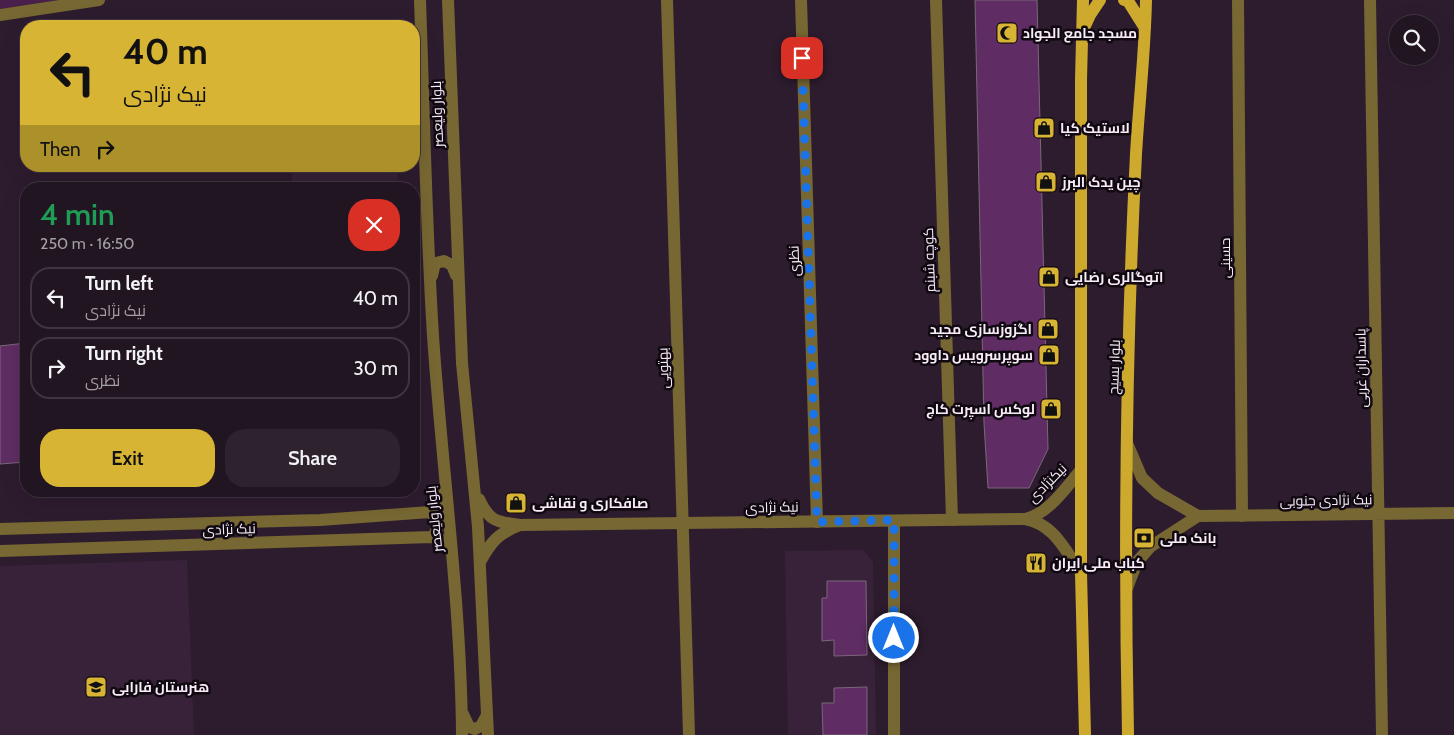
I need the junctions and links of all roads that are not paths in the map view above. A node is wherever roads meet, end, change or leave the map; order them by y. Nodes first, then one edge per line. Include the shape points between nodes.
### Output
1 (99, 0) edge
2 (420, 0) edge
3 (448, 0) edge
4 (667, 0) edge
5 (800, 0) edge
6 (936, 0) edge
7 (1083, 0) edge
8 (1100, 0) edge
9 (1124, 0) edge
10 (1146, 0) edge
11 (1238, 0) edge
12 (1370, 0) edge
13 (0, 14) edge
14 (1146, 28) junction
15 (1082, 33) junction
16 (428, 237) junction
17 (457, 238) junction
18 (458, 280) junction
19 (431, 282) junction
20 (1126, 440) junction
21 (1081, 470) junction
22 (445, 489) junction
23 (474, 490) junction
24 (430, 512) junction
25 (1454, 513) edge
26 (1378, 514) junction
27 (1198, 516) junction
28 (1242, 516) junction
29 (1025, 519) junction
30 (320, 520) junction
31 (894, 520) junction
32 (952, 520) junction
33 (817, 522) junction
34 (683, 523) junction
35 (520, 526) junction
36 (59, 527) junction
37 (0, 529) edge
38 (432, 537) junction
39 (323, 541) junction
40 (61, 548) junction
41 (0, 550) edge
42 (452, 553) junction
43 (480, 562) junction
44 (1081, 573) junction
45 (1126, 592) junction
46 (462, 712) junction
47 (487, 714) junction
48 (462, 735) edge
49 (488, 735) edge
50 (689, 735) edge
51 (894, 735) edge
52 (1085, 735) edge
53 (1128, 735) edge
54 (1382, 735) edge

1 - 13 street
2 - 16 street, بلوار ولیعصر
3 - 17 street, بلوار ولیعصر
4 - 34 street, بهتویی
5 - 33 street, نظری
6 - 32 street, کوچه شبنم
7 - 15 main road
8 - 15 main road
9 - 14 main road via 1128,1
10 - 14 main road, بلوار بسیج
11 - 28 street, حسینی
12 - 26 street, پاسداران غربی
14 - 20 main road, بلوار بسیج via 1136,154
15 - 21 main road
16 - 17 street via 434,252 442,254 451,252
16 - 19 street, بلوار ولیعصر
17 - 18 street, بلوار ولیعصر
18 - 19 street via 452,265 441,261 434,267
18 - 23 street, بلوار ولیعصر
19 - 22 street, بلوار ولیعصر
20 - 27 street via 1142,478 1158,493
20 - 45 main road, بلوار بسیج
21 - 29 street, نیکنژادی via 1057,498 1034,517
21 - 44 main road
22 - 24 street
22 - 42 street, بلوار ولیعصر
23 - 35 street via 486,513 495,520
23 - 43 street, بلوار ولیعصر
24 - 30 street, نیک نژادی
24 - 38 street via 438,525
25 - 26 street, نیک نژادی جنوبی
26 - 28 street, نیک نژادی جنوبی
26 - 54 street, پاسداران غربی
27 - 28 street, نیک نژادی جنوبی
27 - 45 street via 1150,547 1136,562
29 - 32 street, نیک نژادی
29 - 44 street, نیکنژادی via 1049,529
30 - 36 street, نیک نژادی
30 - 39 street
31 - 32 street, نیک نژادی
31 - 33 street, نیک نژادی
31 - 51 street
33 - 34 street, نیک نژادی
34 - 35 street, نیک نژادی
34 - 50 street, بهتویی
35 - 43 street via 498,536
36 - 37 street, نیک نژادی
36 - 40 street
38 - 39 street, نیک نژادی
38 - 42 street via 440,539
39 - 40 street, نیک نژادی
40 - 41 street, نیک نژادی
42 - 46 street, بلوار ولیعصر
43 - 47 street, بلوار ولیعصر
44 - 52 main road
45 - 53 main road, بلوار بسیج
46 - 47 street via 469,727 475,729 481,726
46 - 48 street, بلوار ولیعصر
47 - 49 street, بلوار ولیعصر

